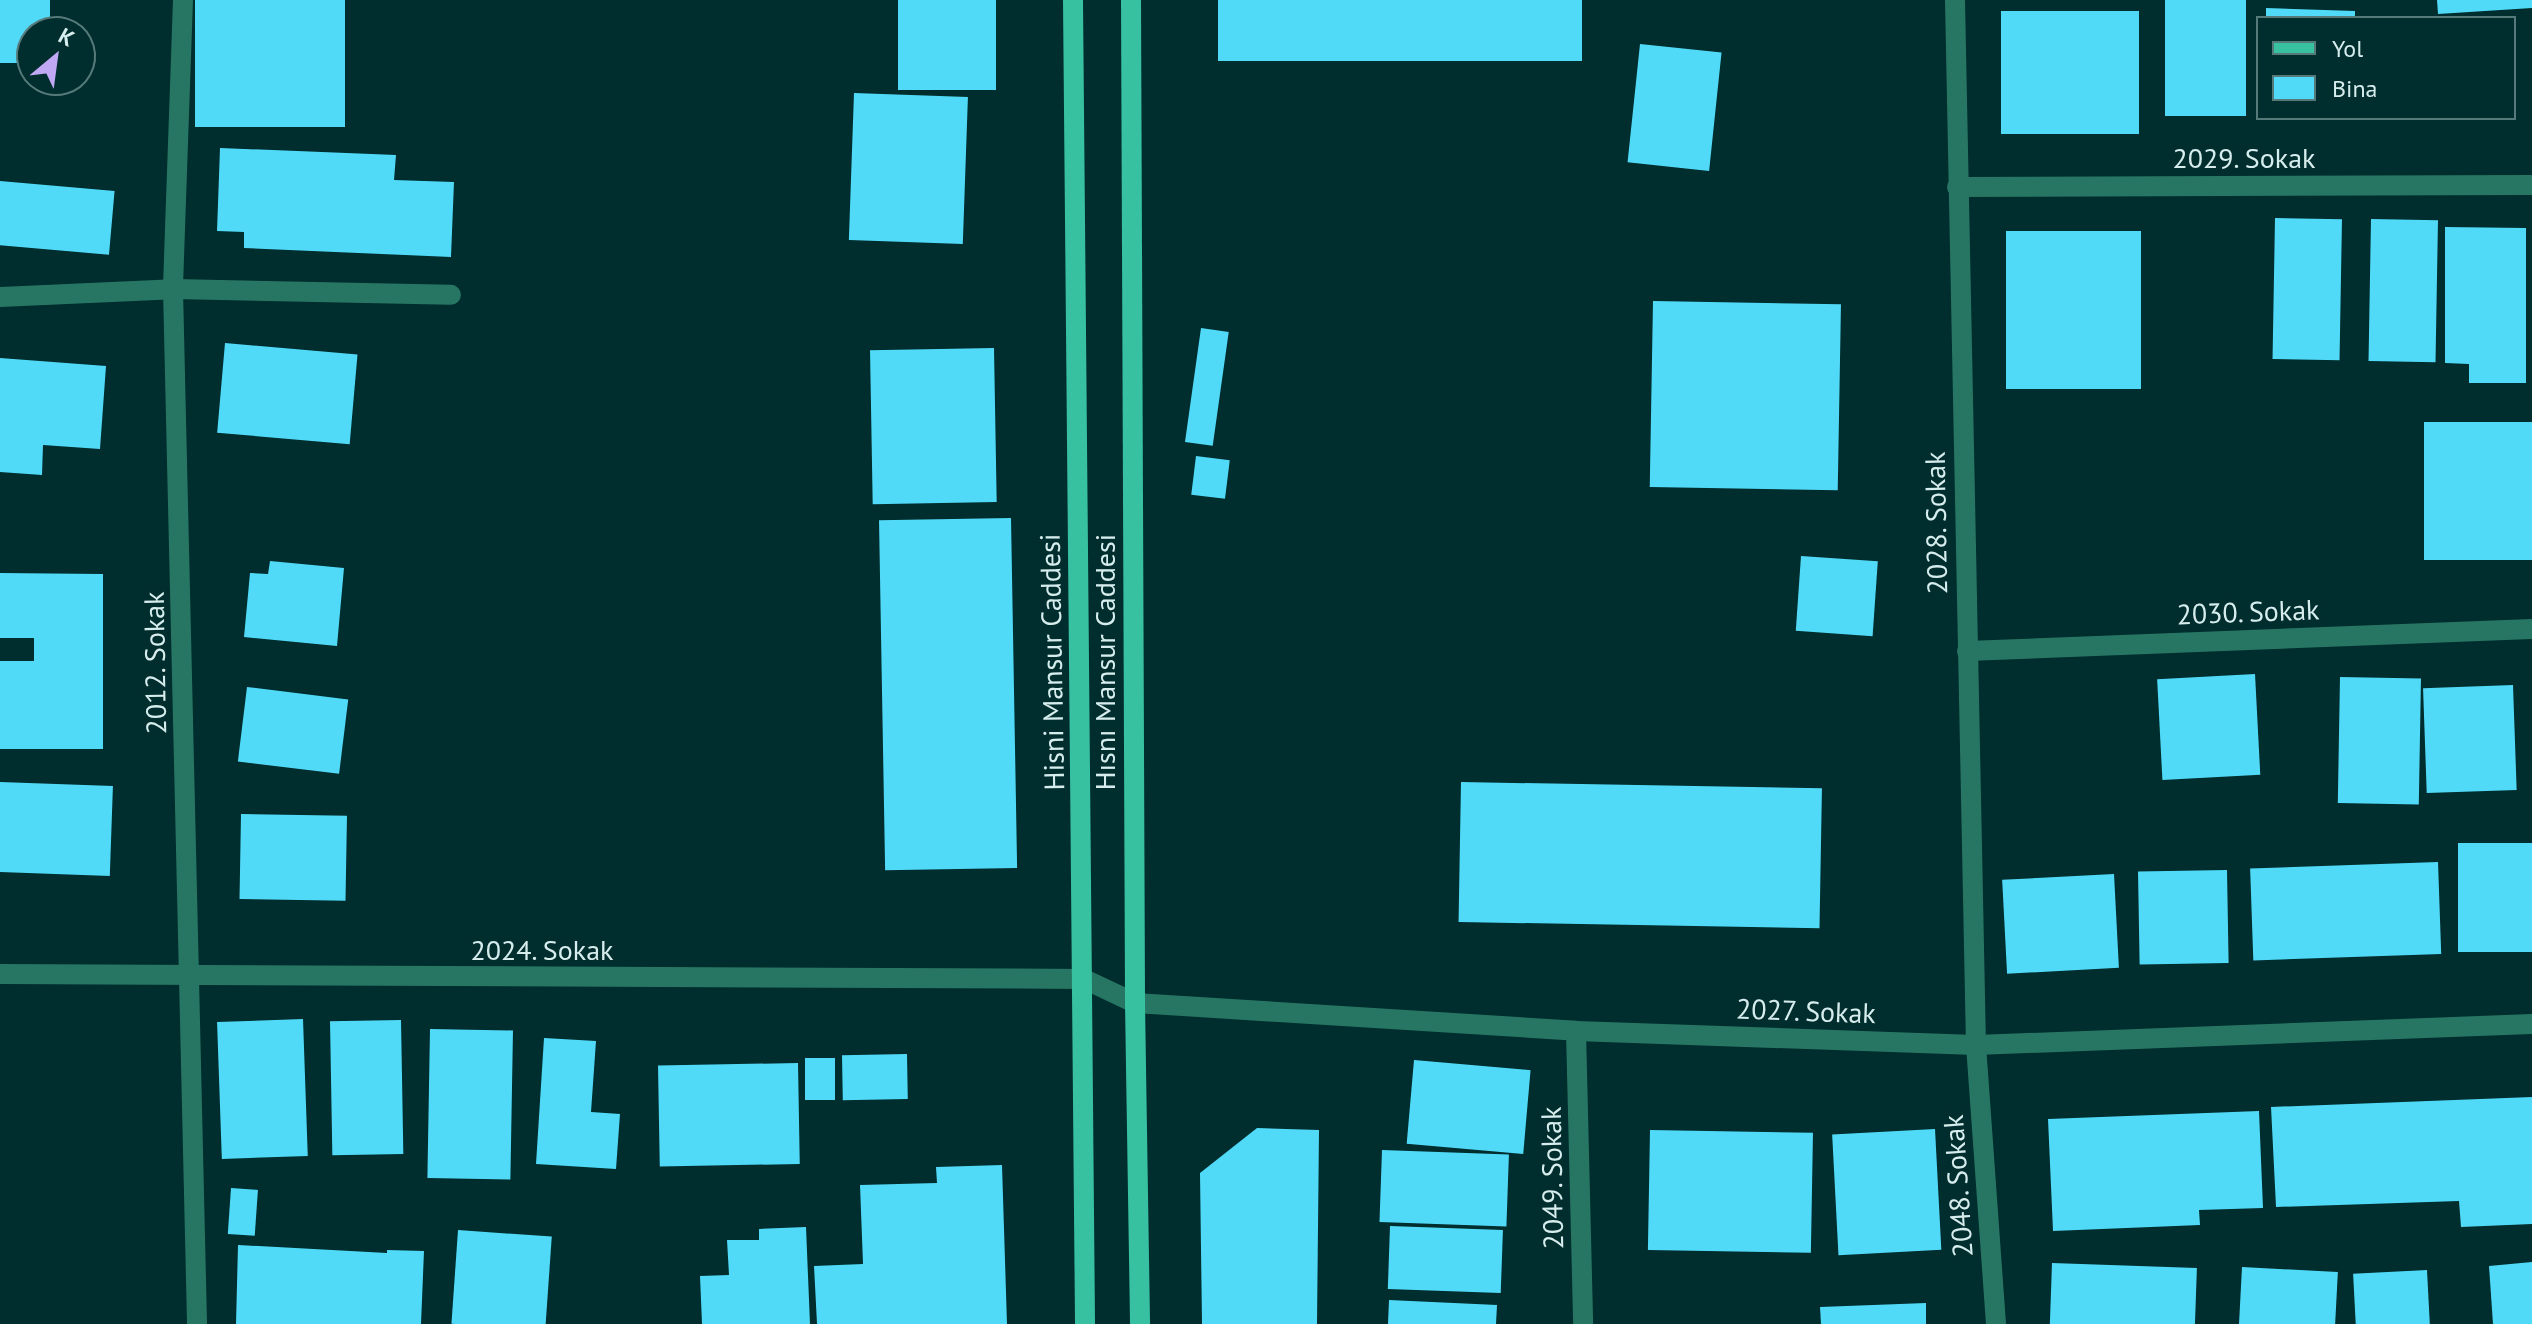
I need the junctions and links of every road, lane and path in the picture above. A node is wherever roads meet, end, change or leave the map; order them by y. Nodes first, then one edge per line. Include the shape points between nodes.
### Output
1 (183, 0) edge
2 (1073, 0) edge
3 (1131, 0) edge
4 (1955, 0) edge
5 (2532, 185) edge
6 (1957, 187) junction
7 (173, 289) junction
8 (451, 295) dead end
9 (0, 297) edge
10 (2532, 629) edge
11 (1967, 651) junction
12 (0, 974) edge
13 (190, 976) junction
14 (1084, 979) junction
15 (1135, 1003) junction
16 (2532, 1024) edge
17 (1576, 1031) junction
18 (1976, 1045) junction
19 (197, 1324) edge
20 (1085, 1324) edge
21 (1140, 1324) edge
22 (1583, 1324) edge
23 (1996, 1324) edge

1 - 7 street, 2012. Sokak
2 - 14 main road, Hisni Mansur Caddesi
3 - 15 main road, Hısnı Mansur Caddesi
4 - 6 street, 2028. Sokak
5 - 6 street, 2029. Sokak
6 - 11 street, 2028. Sokak
7 - 8 street
7 - 9 street
7 - 13 street, 2012. Sokak
10 - 11 street, 2030. Sokak
11 - 18 street, 2028. Sokak
12 - 13 street, 2024. Sokak
13 - 14 street, 2024. Sokak
13 - 19 street, 2012. Sokak
14 - 15 street, 2027. Sokak
14 - 20 main road, Hisni Mansur Caddesi
15 - 17 street, 2027. Sokak
15 - 21 main road, Hısnı Mansur Caddesi
16 - 18 street, 2027. Sokak
17 - 18 street, 2027. Sokak
17 - 22 street, 2049. Sokak
18 - 23 street, 2048. Sokak

